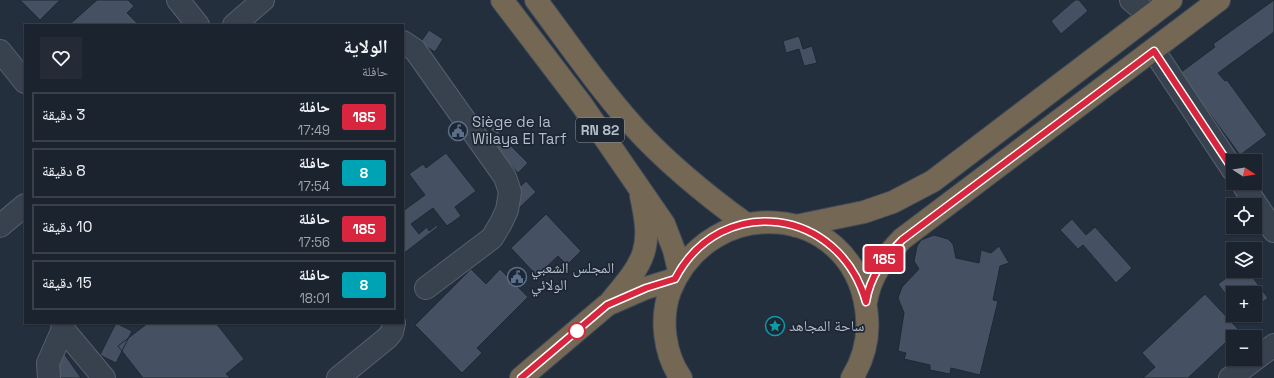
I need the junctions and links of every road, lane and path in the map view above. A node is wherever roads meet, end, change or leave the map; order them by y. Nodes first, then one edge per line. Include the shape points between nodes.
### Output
1 (178, 0) edge
2 (263, 0) edge
3 (502, 0) edge
4 (536, 0) edge
5 (1131, 0) edge
6 (1171, 0) edge
7 (1220, 0) edge
8 (1150, 16) junction
9 (197, 24) edge
10 (235, 24) edge
11 (404, 43) edge
12 (0, 51) edge
13 (1154, 51) junction
14 (24, 81) edge
15 (1226, 159) edge
16 (639, 186) junction
17 (1248, 190) edge
18 (24, 205) edge
19 (1271, 219) edge
20 (746, 224) junction
21 (0, 226) edge
22 (796, 226) junction
23 (677, 275) junction
24 (426, 288) dead end
25 (866, 302) junction
26 (607, 305) junction
27 (394, 324) edge
28 (62, 326) edge
29 (1274, 345) edge
30 (49, 378) edge
31 (104, 378) edge
32 (338, 378) edge
33 (521, 378) edge
34 (681, 378) edge
35 (852, 378) edge
36 (1230, 378) edge

1 - 9 street
2 - 10 street
3 - 16 highway, RN 82 via 582,105
4 - 20 highway, RN 82 via 635,128 688,179
5 - 8 street
6 - 8 highway
7 - 13 highway
8 - 22 highway via 932,181 893,202 864,212
11 - 24 street via 415,50 505,177 510,192 507,210 492,238
12 - 14 street
13 - 15 street
13 - 25 highway via 902,240 887,255 875,273 868,288
16 - 23 highway, RN 82 via 664,224 674,250
16 - 26 highway via 647,222 644,253 637,269
17 - 19 street
18 - 21 street
20 - 22 highway via 771,222
20 - 23 highway via 732,227 708,240 692,254
22 - 25 highway via 820,237 841,254 856,277
23 - 26 highway
23 - 34 highway via 669,294 665,326 666,342
25 - 35 highway via 866,344
26 - 33 highway
27 - 32 street via 387,338
28 - 30 street via 48,363
28 - 31 street
29 - 36 street

